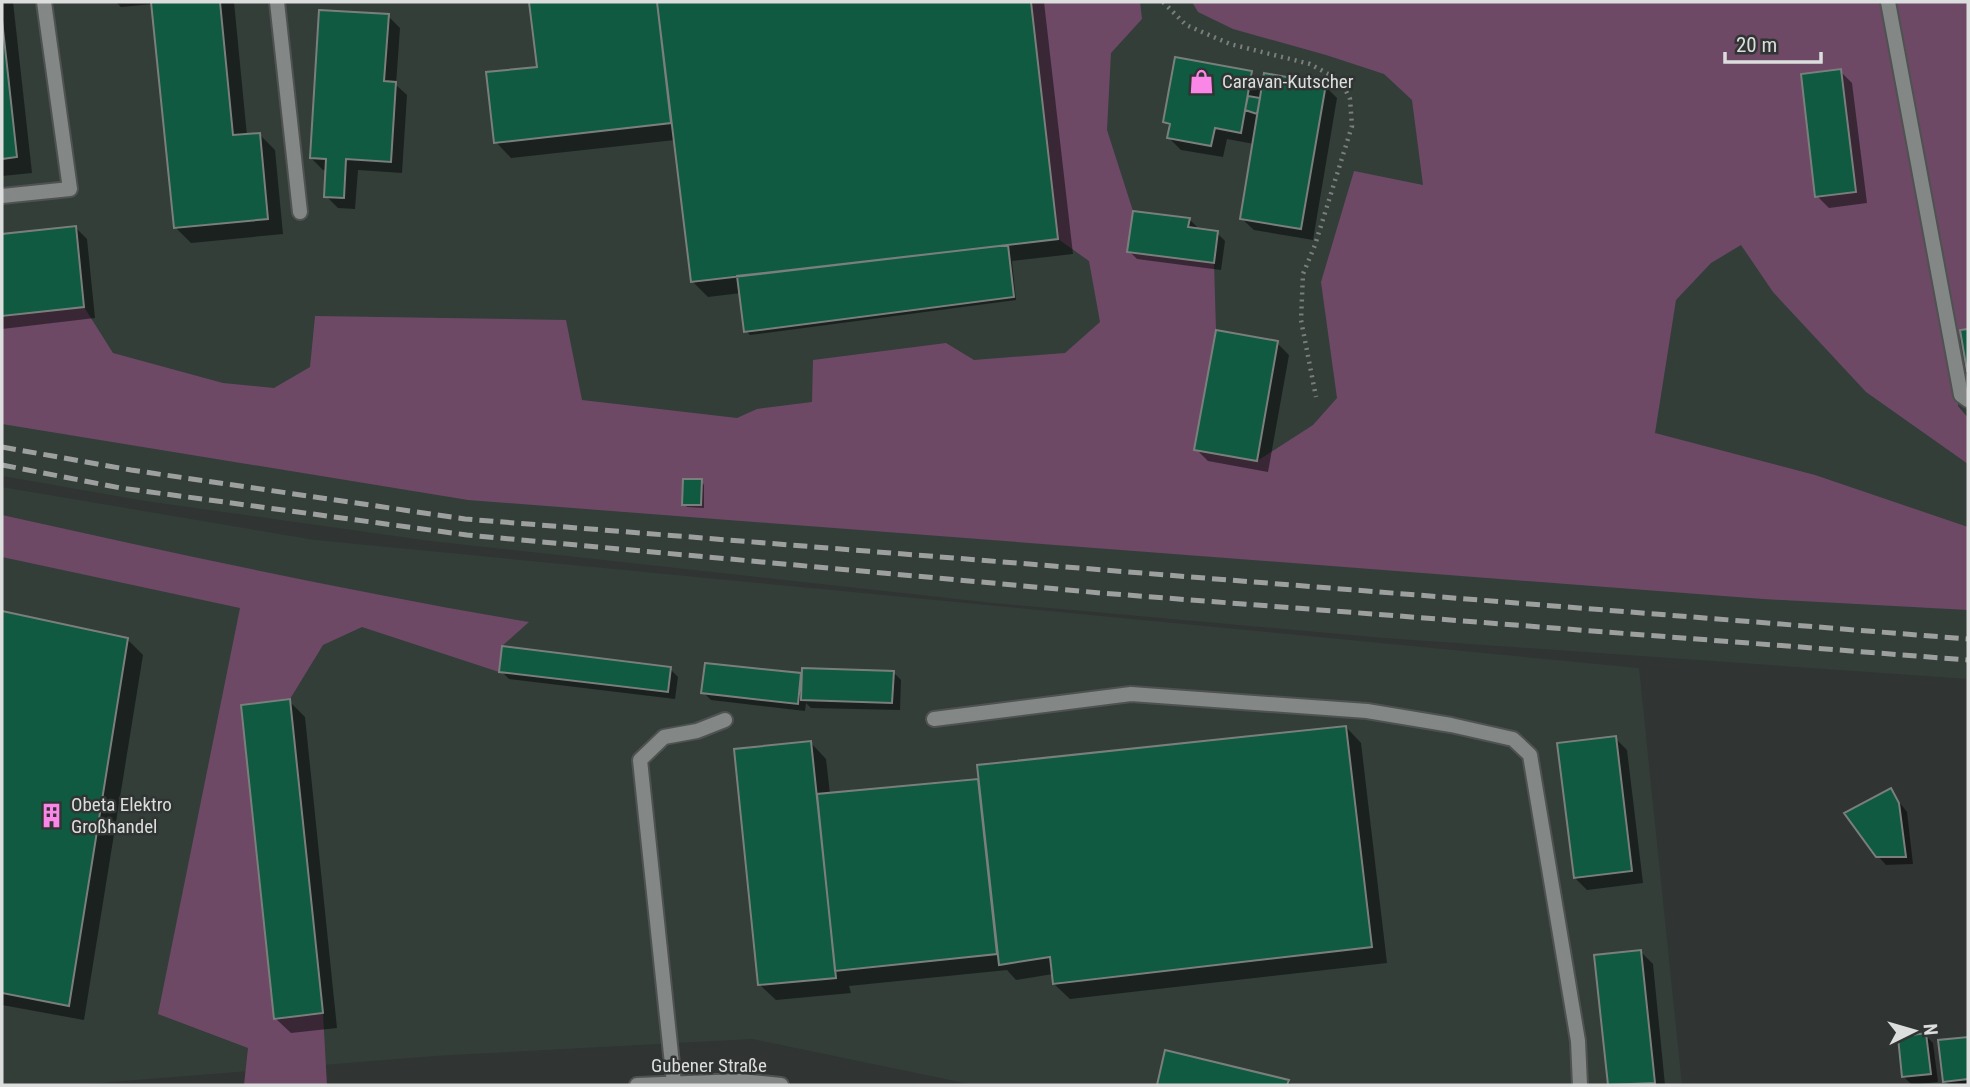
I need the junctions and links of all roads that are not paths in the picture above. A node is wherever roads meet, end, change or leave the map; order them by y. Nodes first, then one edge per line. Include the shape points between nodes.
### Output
1 (44, 2) edge
2 (277, 2) edge
3 (1888, 2) edge
4 (2, 196) edge
5 (300, 212) dead end
6 (1968, 400) edge
7 (934, 719) dead end
8 (725, 720) dead end
9 (674, 1083) junction
10 (637, 1085) edge
11 (782, 1085) edge
12 (1580, 1085) edge

1 - 4 street via 70,189
2 - 5 street
3 - 6 street via 1961,395
7 - 12 street via 1131,694 1367,711 1513,738 1530,755 1578,1041
8 - 9 street via 664,737 640,760
9 - 10 street, Gubener Straße
9 - 11 street, Gubener Straße

